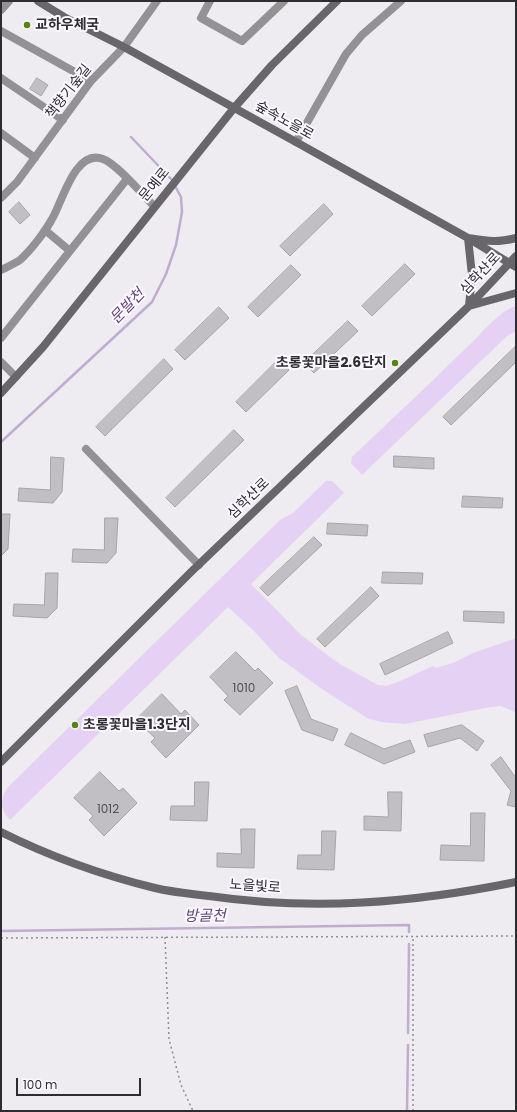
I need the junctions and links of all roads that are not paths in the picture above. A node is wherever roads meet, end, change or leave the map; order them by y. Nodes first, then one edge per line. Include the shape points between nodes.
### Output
1 (9, 1) edge
2 (38, 1) edge
3 (158, 1) edge
4 (210, 1) edge
5 (284, 1) edge
6 (337, 1) edge
7 (401, 1) edge
8 (1, 10) edge
9 (1, 31) edge
10 (124, 47) junction
11 (1, 78) edge
12 (91, 81) junction
13 (234, 108) junction
14 (63, 120) junction
15 (1, 133) edge
16 (296, 142) junction
17 (35, 158) junction
18 (127, 179) junction
19 (2, 195) edge
20 (154, 206) junction
21 (45, 230) junction
22 (468, 238) junction
23 (516, 238) edge
24 (70, 251) junction
25 (516, 256) edge
26 (512, 265) edge
27 (1, 270) edge
28 (516, 293) edge
29 (469, 306) junction
30 (1, 338) edge
31 (1, 362) edge
32 (16, 377) junction
33 (1, 394) edge
34 (86, 449) dead end
35 (199, 565) junction
36 (1, 762) edge
37 (1, 832) edge
38 (516, 882) edge

1 - 8 street
2 - 10 street, 숲속노을로
3 - 10 street, 책향기숲길
4 - 5 street via 201,18 242,41
6 - 13 street, 문예로 via 272,65
7 - 16 street via 362,35 346,54
9 - 12 street
10 - 12 street, 책향기숲길
10 - 13 street, 숲속노을로
11 - 14 street
12 - 14 street, 책향기숲길
13 - 16 street, 숲속노을로
13 - 20 street, 문예로
14 - 17 street, 책향기숲길
15 - 17 street
16 - 22 street, 숲속노을로
17 - 19 street, 책향기숲길 via 17,182
18 - 20 street
18 - 21 street via 107,160 95,157 82,163 71,178 53,219
18 - 24 street
20 - 32 street, 문예로 via 43,347
21 - 24 street
21 - 27 street via 25,255
22 - 23 street via 492,242
22 - 26 street, 숲속노을로
22 - 29 street via 472,275
24 - 30 street
25 - 26 street, 심학산로
26 - 29 street, 심학산로
28 - 29 street
29 - 35 street, 심학산로
31 - 32 street
32 - 33 street, 문예로
34 - 35 street
35 - 36 street, 심학산로
37 - 38 street, 노을빛로 via 31,847 127,880 156,888 231,899 278,903 393,901 469,892

